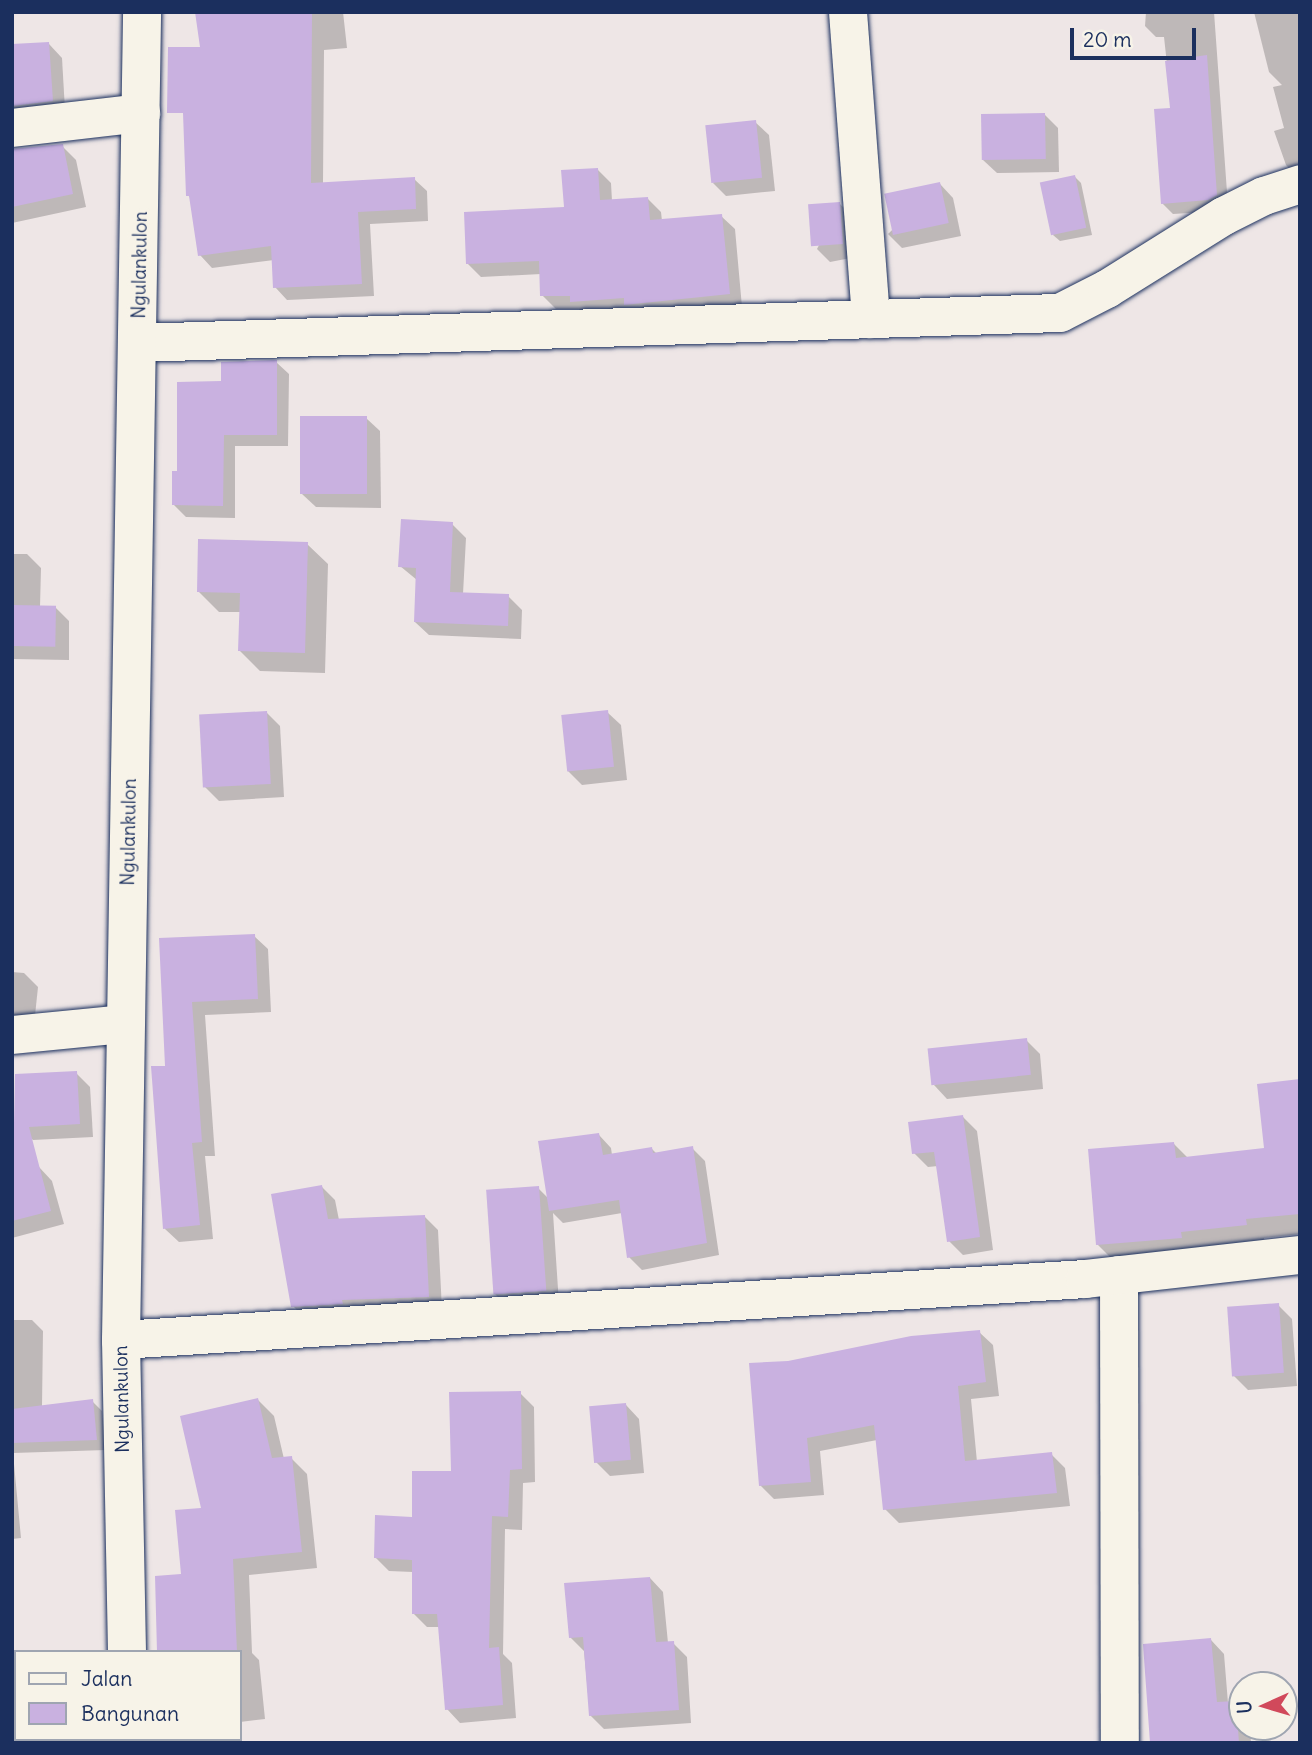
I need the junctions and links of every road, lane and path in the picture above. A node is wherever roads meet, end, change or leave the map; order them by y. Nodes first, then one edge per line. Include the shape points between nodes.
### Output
1 (142, 12) edge
2 (848, 12) edge
3 (141, 113) junction
4 (12, 128) edge
5 (1300, 184) edge
6 (872, 319) junction
7 (139, 343) junction
8 (124, 1024) junction
9 (12, 1035) edge
10 (1300, 1255) edge
11 (1119, 1275) junction
12 (121, 1340) junction
13 (127, 1650) edge
14 (1120, 1743) edge

1 - 3 street, Ngulankulon
2 - 6 street
3 - 4 street
3 - 7 street, Ngulankulon
5 - 6 street via 1224,216 1060,313
6 - 7 street
7 - 8 street, Ngulankulon
8 - 9 street
8 - 12 street, Ngulankulon
10 - 11 street
11 - 12 street
11 - 14 street
12 - 13 street, Ngulankulon

